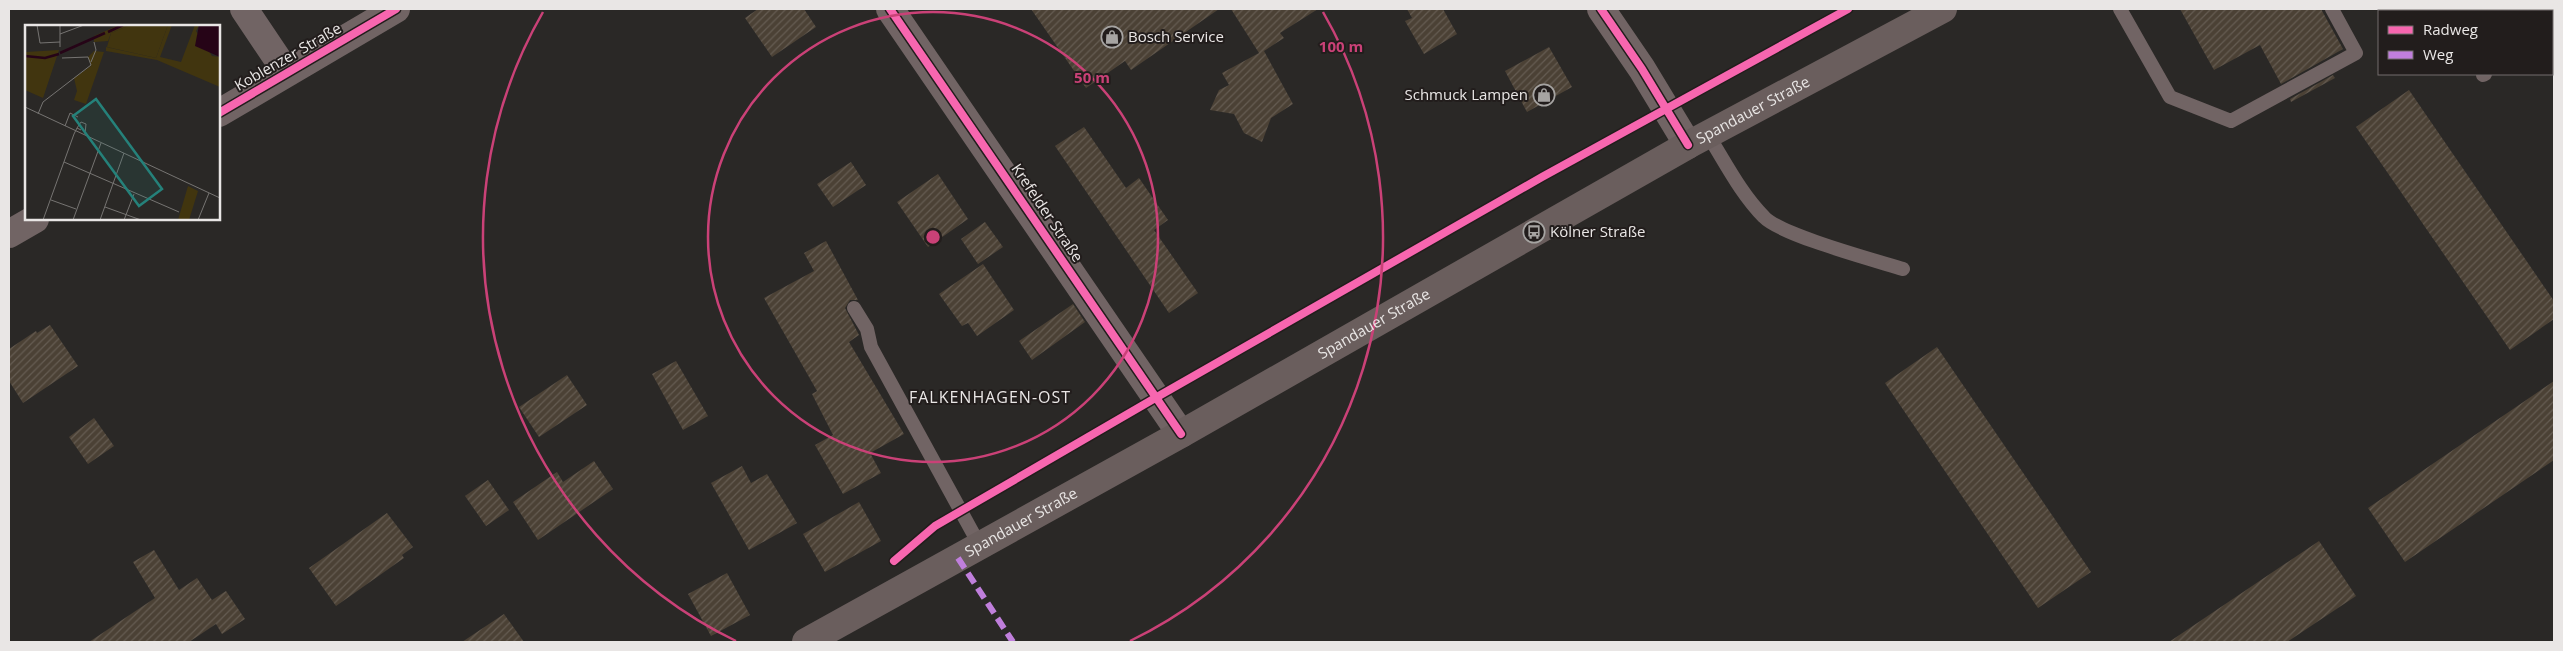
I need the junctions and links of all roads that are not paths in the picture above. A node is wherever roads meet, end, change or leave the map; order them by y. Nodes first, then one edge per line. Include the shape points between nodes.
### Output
1 (244, 9) edge
2 (396, 9) edge
3 (890, 9) edge
4 (1601, 9) edge
5 (1943, 9) edge
6 (2120, 9) edge
7 (2332, 9) edge
8 (287, 73) junction
9 (220, 112) edge
10 (1698, 140) junction
11 (33, 220) edge
12 (9, 234) edge
13 (1903, 269) dead end
14 (854, 308) dead end
15 (1181, 434) junction
16 (980, 546) junction
17 (806, 642) edge

1 - 8 street
2 - 8 street, Koblenzer Straße
3 - 15 street, Krefelder Straße
4 - 10 street via 1642,69
5 - 10 main road, Spandauer Straße
6 - 7 lane via 2170,98 2232,121 2356,53
8 - 9 street, Koblenzer Straße
10 - 13 lane via 1765,218 1788,231
10 - 15 main road, Spandauer Straße
11 - 12 street
14 - 16 lane via 871,346
15 - 16 main road, Spandauer Straße
16 - 17 main road, Spandauer Straße

